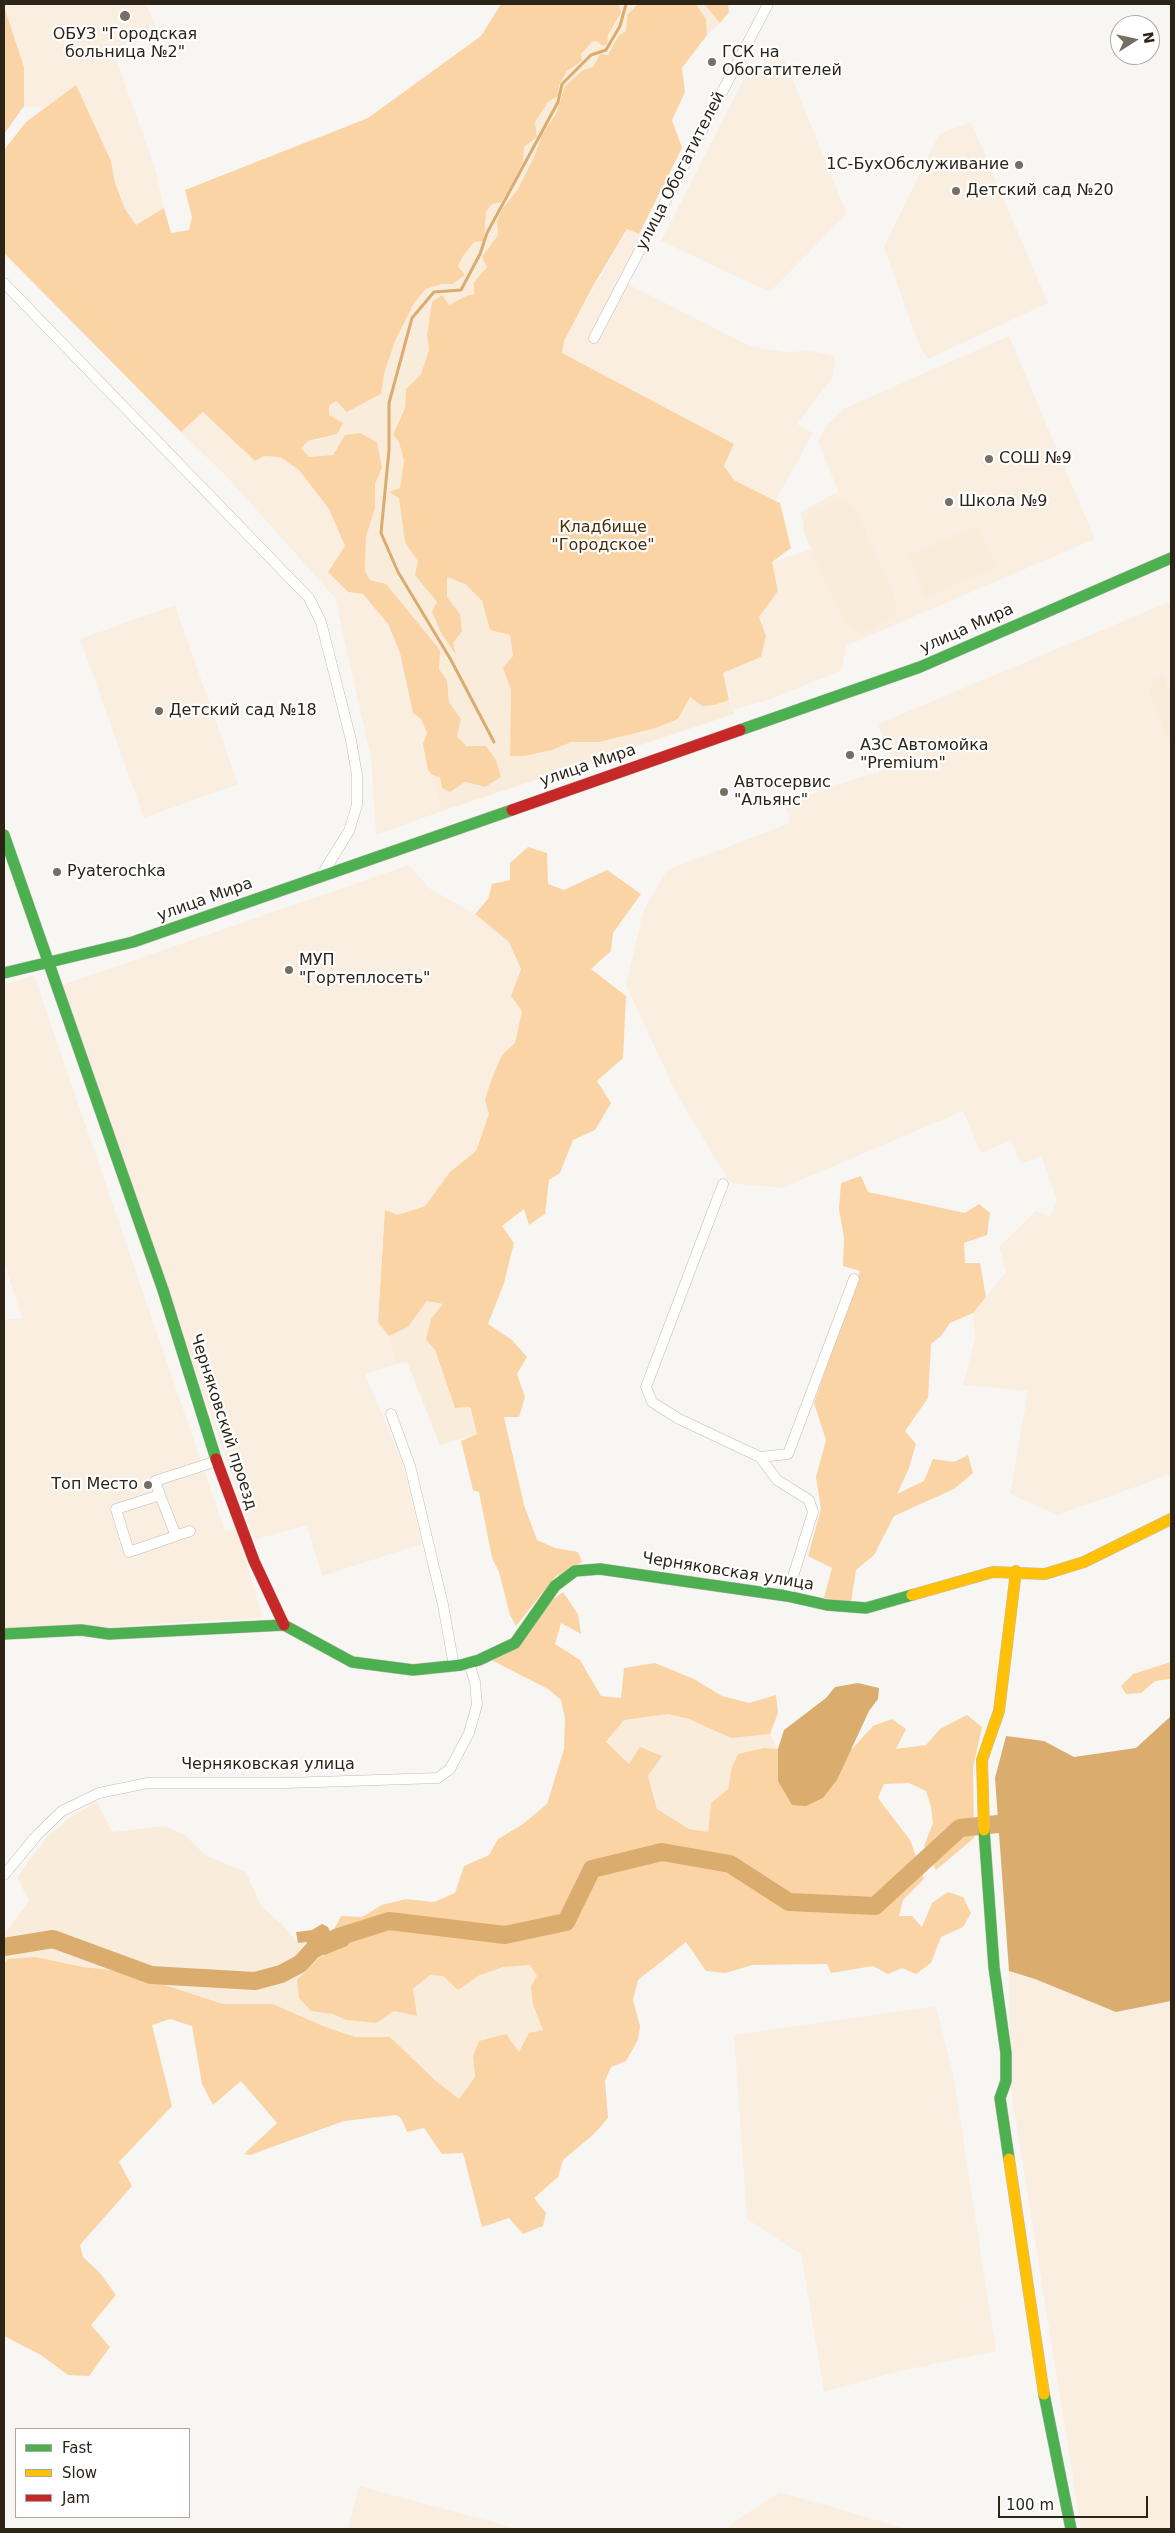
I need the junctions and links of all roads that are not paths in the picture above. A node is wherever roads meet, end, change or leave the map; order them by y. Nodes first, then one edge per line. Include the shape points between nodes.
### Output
1 (768, 4) edge
2 (4, 283) edge
3 (594, 338) dead end
4 (1171, 558) edge
5 (4, 835) edge
6 (321, 876) junction
7 (47, 961) junction
8 (4, 973) edge
9 (723, 1184) dead end
10 (854, 1280) dead end
11 (391, 1414) dead end
12 (760, 1458) junction
13 (217, 1461) junction
14 (160, 1495) junction
15 (1171, 1519) edge
16 (190, 1531) dead end
17 (176, 1536) junction
18 (1016, 1571) junction
19 (787, 1596) junction
20 (284, 1625) junction
21 (4, 1634) edge
22 (469, 1663) junction
23 (454, 1666) junction
24 (4, 1875) edge
25 (1071, 2529) edge

1 - 3 street, улица Обогатителей
2 - 6 street via 309,598 321,622 357,775 356,804 349,831
4 - 6 street, улица Мира via 920,667
5 - 7 street, Черняковский проезд
6 - 7 street, улица Мира via 133,942
7 - 8 street, улица Мира
7 - 13 street, Черняковский проезд via 163,1290
9 - 12 street via 646,1387 652,1402 679,1419
10 - 12 street via 788,1454
11 - 23 street via 410,1466
12 - 19 street via 777,1480 809,1500 813,1512
13 - 14 street via 155,1481
13 - 20 street, Черняковский проезд via 254,1561
14 - 17 street
14 - 17 street via 116,1509 128,1552
15 - 18 street, Черняковская улица via 1084,1562 1045,1574
16 - 17 street
18 - 19 street, Черняковская улица via 994,1572 866,1608 827,1605
18 - 25 street via 999,1711 982,1760 984,1840 994,1967 1006,2053 1006,2081 1000,2098 1041,2373
19 - 22 street, Черняковская улица via 600,1569 575,1571 555,1586 515,1643
20 - 21 street via 109,1634 81,1630
20 - 23 street, Черняковская улица via 352,1662 413,1670
22 - 23 street, Черняковская улица
22 - 24 street, Черняковская улица via 477,1705 469,1733 450,1769 438,1778 148,1782 99,1793 62,1811

